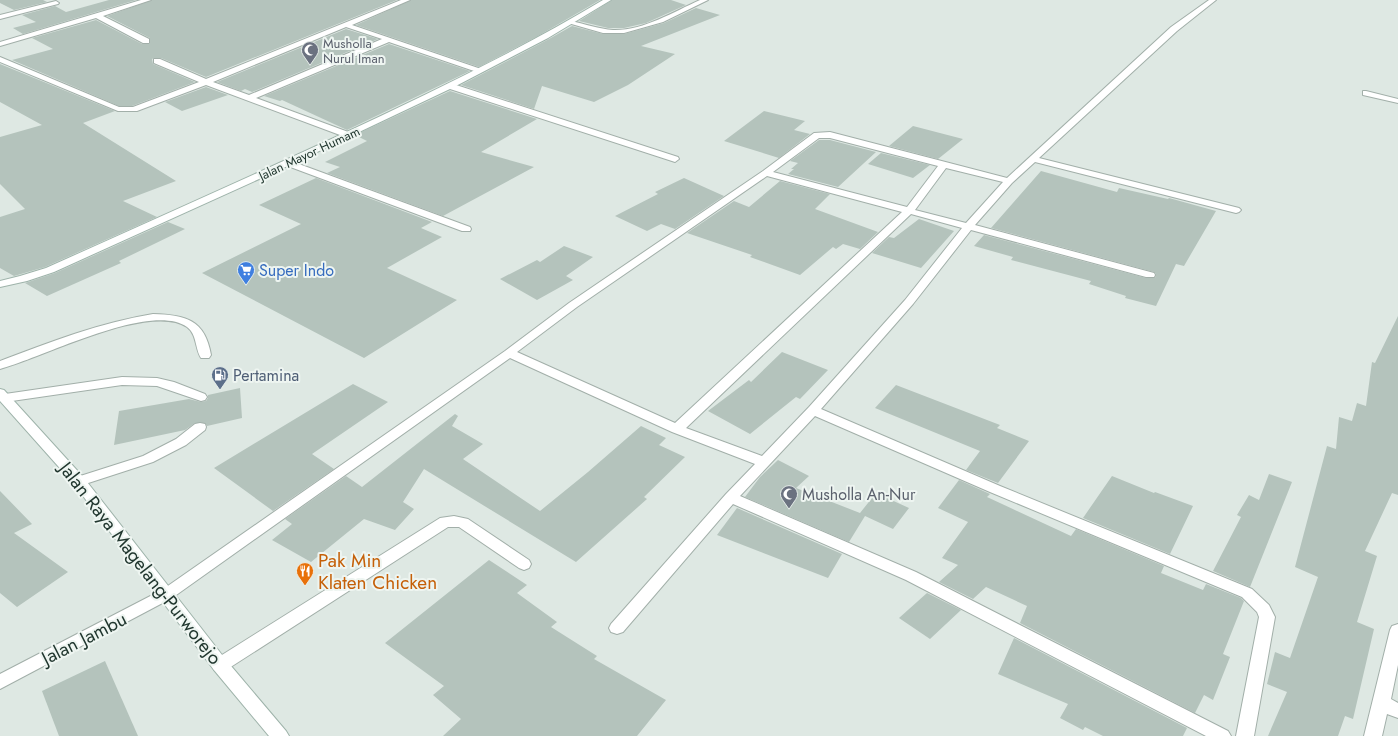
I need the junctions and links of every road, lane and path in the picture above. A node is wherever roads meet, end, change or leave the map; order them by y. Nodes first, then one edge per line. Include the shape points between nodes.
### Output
1 (148, 0) edge
2 (383, 0) edge
3 (407, 0) edge
4 (608, 0) edge
5 (688, 0) edge
6 (1213, 0) edge
7 (702, 1) edge
8 (56, 3) dead end
9 (396, 3) junction
10 (96, 15) junction
11 (0, 17) edge
12 (571, 23) junction
13 (346, 25) junction
14 (388, 39) junction
15 (146, 40) dead end
16 (0, 44) edge
17 (0, 59) edge
18 (157, 61) dead end
19 (480, 70) junction
20 (206, 82) junction
21 (450, 86) junction
22 (1366, 93) dead end
23 (249, 98) junction
24 (1398, 101) edge
25 (348, 135) junction
26 (675, 159) dead end
27 (1032, 159) junction
28 (288, 163) junction
29 (944, 164) junction
30 (766, 173) junction
31 (1009, 181) junction
32 (1236, 210) dead end
33 (908, 212) junction
34 (968, 227) junction
35 (466, 229) dead end
36 (1150, 275) dead end
37 (0, 284) edge
38 (510, 353) junction
39 (205, 355) dead end
40 (0, 365) edge
41 (2, 395) edge
42 (201, 397) dead end
43 (813, 410) junction
44 (200, 427) dead end
45 (677, 429) junction
46 (763, 462) junction
47 (79, 481) junction
48 (731, 497) junction
49 (524, 564) dead end
50 (168, 594) junction
51 (617, 628) dead end
52 (1398, 630) edge
53 (220, 665) junction
54 (0, 682) edge
55 (1382, 703) junction
56 (1398, 711) edge
57 (280, 736) edge
58 (1222, 736) edge
59 (1245, 736) edge
60 (1374, 736) edge

1 - 10 street
2 - 9 street
3 - 9 street
4 - 12 street, Jalan Mayor Humam
5 - 7 street
6 - 27 street via 1174,29
7 - 12 street via 661,20 622,32
8 - 11 street
9 - 13 street
10 - 15 street
10 - 16 street
12 - 19 street, Jalan Mayor Humam
13 - 14 street
13 - 20 street
14 - 19 street
14 - 23 street
17 - 20 street via 118,109 134,109
18 - 20 street
19 - 21 street, Jalan Mayor Humam
20 - 23 street
21 - 25 street, Jalan Mayor Humam
21 - 26 street
22 - 24 street
23 - 25 street
25 - 28 street, Jalan Mayor Humam
27 - 31 street
27 - 32 street
28 - 35 street
28 - 37 street, Jalan Mayor Humam via 50,270
29 - 30 street, Jalan Jambu via 820,134
29 - 31 street, Jalan Jambu
29 - 33 street
30 - 33 street
30 - 38 street, Jalan Jambu via 580,301
31 - 34 street
33 - 34 street
33 - 45 street
34 - 36 street
34 - 43 street via 910,302
38 - 45 street
38 - 50 street, Jalan Jambu
39 - 40 street via 204,344 191,326 172,319 152,318 103,327
41 - 42 street via 122,381 157,382
41 - 47 street, Jalan Raya Magelang-Purworejo
43 - 46 street
43 - 59 street via 995,489 1248,593 1264,609 1267,616
44 - 47 street via 181,442 148,459
45 - 46 street
46 - 48 street
47 - 50 street, Jalan Raya Magelang-Purworejo via 144,568
48 - 51 street
48 - 58 street via 918,579
49 - 53 street via 463,523 445,522
50 - 53 street, Jalan Raya Magelang-Purworejo
50 - 54 street, Jalan Jambu
52 - 55 street
53 - 57 street, Jalan Raya Magelang-Purworejo
55 - 56 street
55 - 60 street

